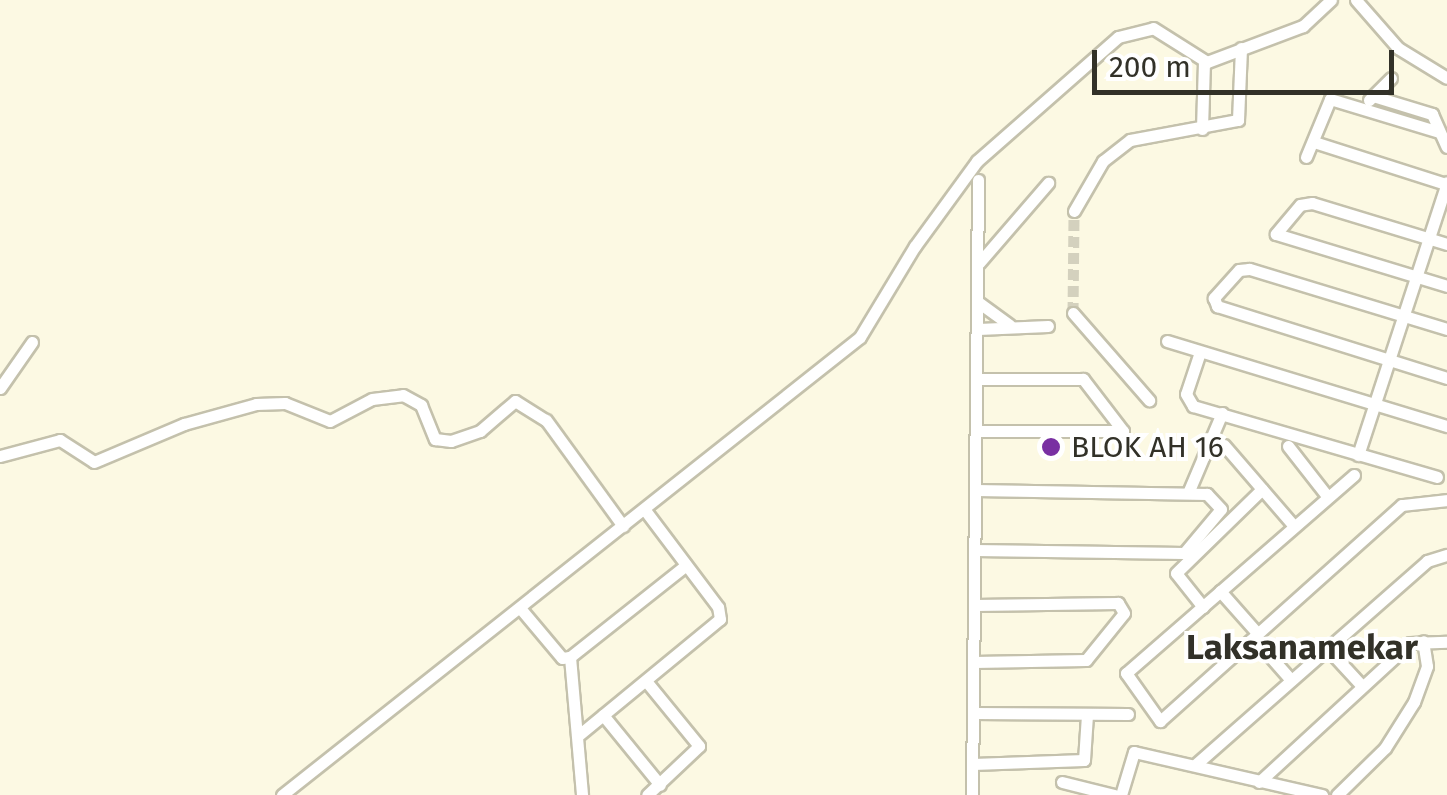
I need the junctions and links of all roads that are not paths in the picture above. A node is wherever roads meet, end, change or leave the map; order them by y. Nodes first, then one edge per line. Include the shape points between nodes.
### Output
1 (1332, 0) edge
2 (1356, 0) edge
3 (1241, 48) junction
4 (1204, 63) junction
5 (1391, 78) dead end
6 (1447, 78) edge
7 (1374, 96) junction
8 (1362, 108) junction
9 (1202, 129) junction
10 (1439, 132) junction
11 (1314, 142) junction
12 (1447, 148) edge
13 (1306, 157) dead end
14 (978, 180) dead end
15 (1048, 182) dead end
16 (1447, 183) edge
17 (1074, 210) tunnel mouth
18 (1429, 238) junction
19 (1447, 244) edge
20 (978, 264) junction
21 (1416, 277) junction
22 (1447, 286) edge
23 (978, 302) junction
24 (1073, 313) tunnel mouth
25 (1402, 318) junction
26 (1010, 324) junction
27 (1048, 326) dead end
28 (978, 329) junction
29 (1447, 329) edge
30 (1168, 341) dead end
31 (32, 342) dead end
32 (1200, 352) junction
33 (1389, 360) junction
34 (1447, 378) edge
35 (977, 379) junction
36 (0, 388) edge
37 (1150, 400) dead end
38 (1374, 407) junction
39 (1222, 413) junction
40 (1447, 426) edge
41 (976, 431) junction
42 (1224, 445) dead end
43 (1288, 446) dead end
44 (1358, 455) junction
45 (0, 456) edge
46 (1354, 475) dead end
47 (1437, 477) dead end
48 (1262, 489) junction
49 (976, 490) junction
50 (1188, 494) junction
51 (1327, 496) junction
52 (1447, 500) edge
53 (645, 510) junction
54 (623, 526) junction
55 (1294, 526) junction
56 (975, 550) junction
57 (1447, 555) edge
58 (686, 565) junction
59 (1220, 591) junction
60 (975, 605) junction
61 (1202, 607) junction
62 (520, 608) junction
63 (1256, 636) junction
64 (1423, 641) junction
65 (1447, 642) edge
66 (1326, 648) junction
67 (570, 658) junction
68 (974, 662) junction
69 (1292, 680) junction
70 (646, 681) junction
71 (1361, 685) junction
72 (974, 713) junction
73 (1087, 714) junction
74 (1128, 714) dead end
75 (604, 715) junction
76 (580, 734) junction
77 (973, 764) junction
78 (1195, 765) junction
79 (1062, 782) dead end
80 (1259, 782) junction
81 (660, 785) junction
82 (1296, 793) edge
83 (282, 795) edge
84 (582, 795) edge
85 (647, 795) edge
86 (972, 795) edge
87 (1118, 795) edge
88 (1322, 795) edge
89 (1337, 795) edge

1 - 3 street via 1303,26
2 - 6 street via 1398,48
3 - 4 street
3 - 9 street via 1239,118
4 - 9 street
4 - 53 street via 1153,28 1131,30 1102,49 977,161 914,246 860,337
5 - 7 street
7 - 8 street
7 - 10 street via 1431,114
8 - 10 street
8 - 11 street via 1329,99
9 - 17 street via 1130,140 1103,161
10 - 12 street
11 - 13 street
11 - 16 street
14 - 20 street
15 - 20 street
16 - 18 street
18 - 19 street
18 - 21 street
18 - 21 street via 1312,203 1300,205 1276,234
20 - 23 street
21 - 22 street
21 - 25 street
23 - 26 street
23 - 28 street
24 - 37 street
25 - 29 street
25 - 33 street
25 - 33 street via 1244,268 1214,298 1217,306
26 - 27 street
26 - 28 street
28 - 35 street
30 - 32 street
31 - 36 street
32 - 38 street
32 - 39 street via 1185,398
33 - 34 street
33 - 38 street
35 - 41 street
35 - 41 street via 1083,379 1124,431
38 - 40 street
38 - 44 street
39 - 44 street
39 - 50 street
41 - 49 street
42 - 48 street
43 - 51 street
44 - 47 street
45 - 54 street via 60,440 94,462 246,406 285,404 330,422 383,396 415,400 435,438 451,442 480,431 516,401 546,420
46 - 51 street
48 - 55 street
48 - 61 street via 1176,573
49 - 50 street
49 - 56 street
50 - 56 street via 1211,494 1221,509 1184,553
51 - 55 street
52 - 63 street via 1406,502
53 - 54 street
53 - 58 street
54 - 62 street
55 - 59 street
56 - 60 street
57 - 66 street via 1427,561
58 - 67 street
58 - 70 street via 720,620
59 - 61 street
59 - 63 street
60 - 68 street
60 - 68 street via 1118,603 1124,613 1086,660
61 - 63 street via 1126,674 1160,721
62 - 67 street via 562,658
62 - 83 street
63 - 69 street
64 - 65 street
64 - 71 street via 1410,643
64 - 89 street via 1427,666 1409,711 1366,770
66 - 69 street
66 - 71 street
67 - 76 street
68 - 72 street
69 - 78 street
70 - 75 street
70 - 81 street via 700,746
71 - 80 street
72 - 73 street
72 - 77 street
73 - 74 street
73 - 77 street via 1084,760
75 - 76 street
75 - 81 street
76 - 84 street
77 - 86 street
78 - 80 street
78 - 87 street via 1134,752
79 - 87 street
80 - 82 street
81 - 85 street
82 - 88 street

